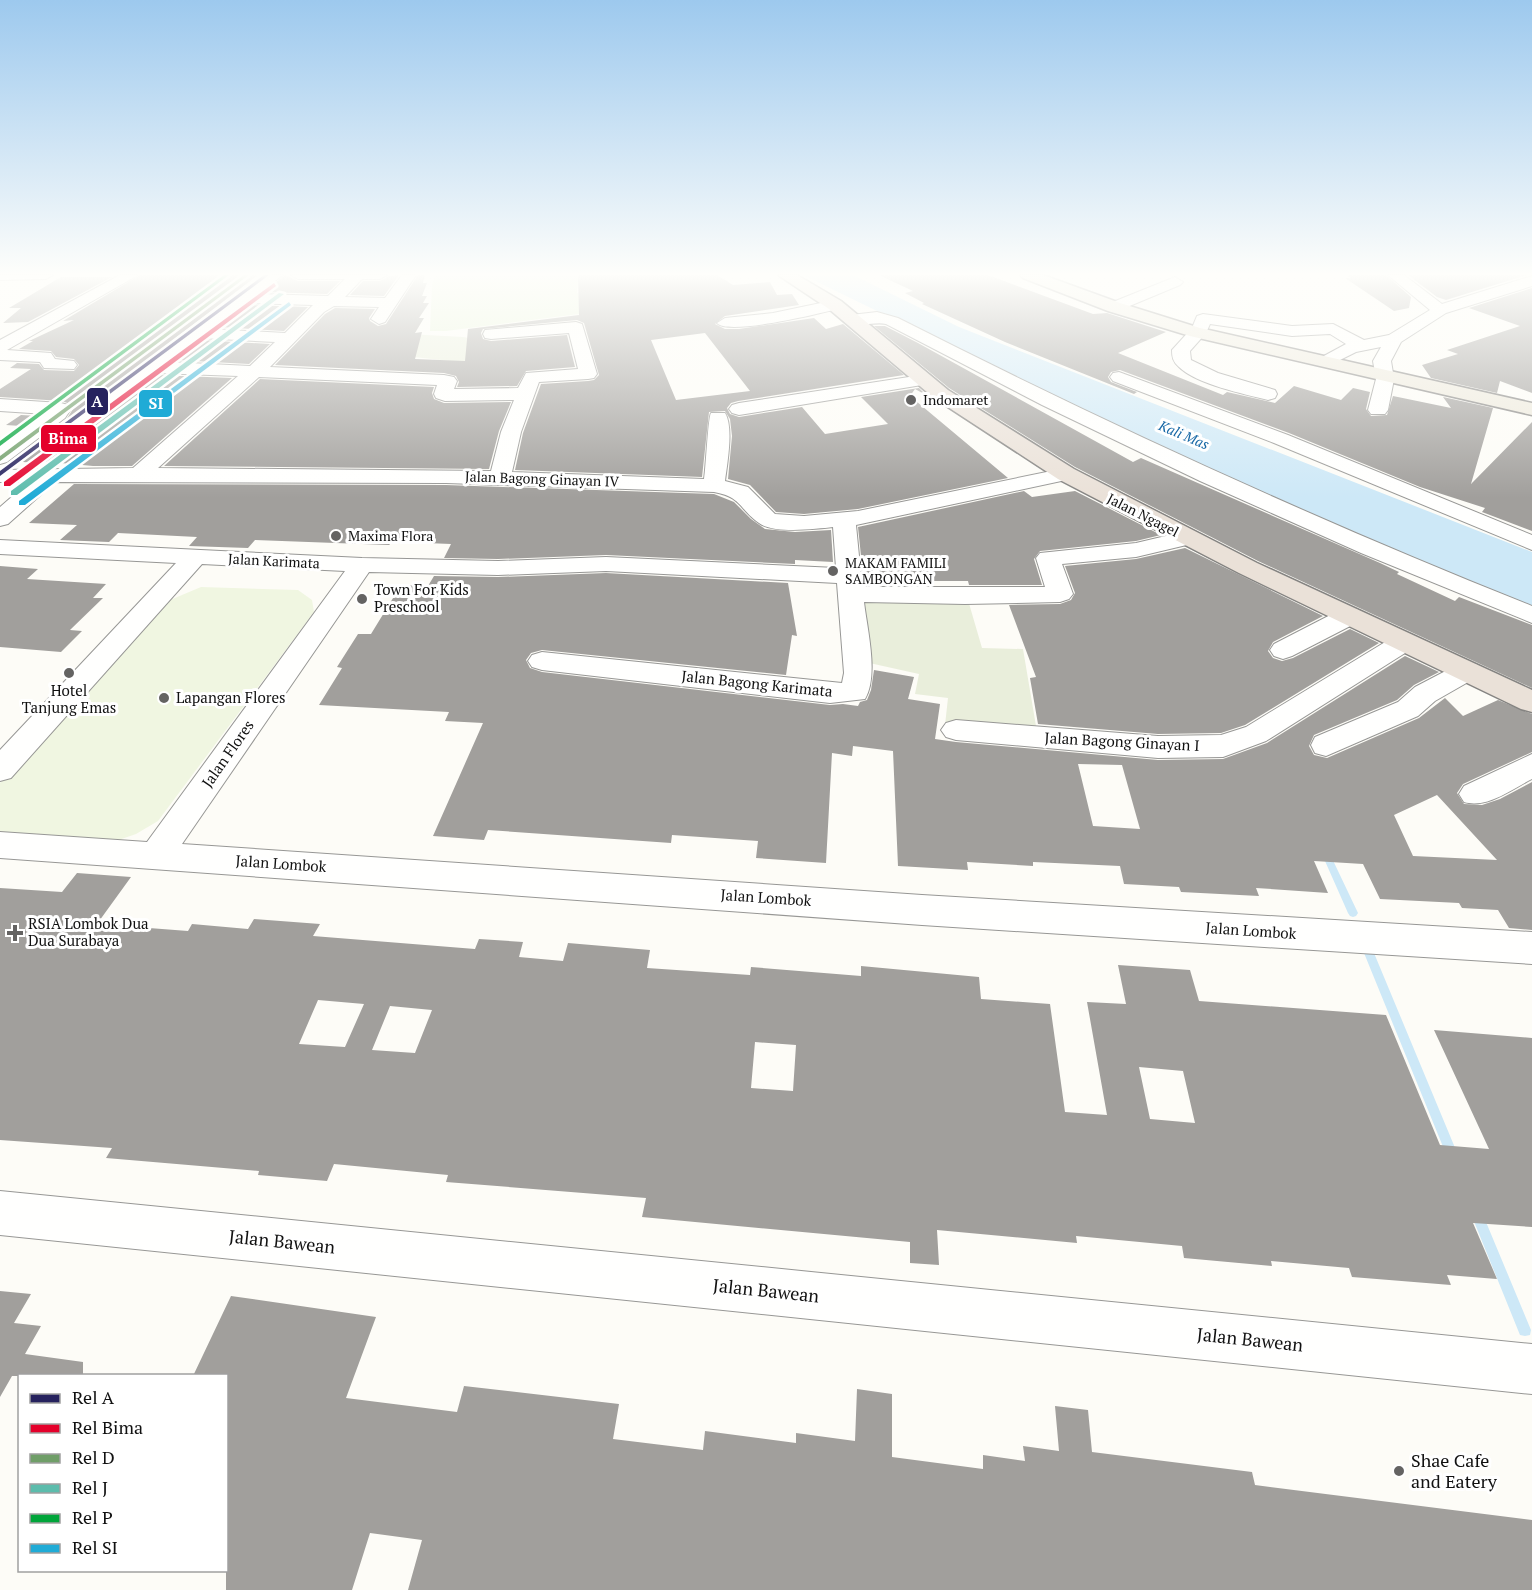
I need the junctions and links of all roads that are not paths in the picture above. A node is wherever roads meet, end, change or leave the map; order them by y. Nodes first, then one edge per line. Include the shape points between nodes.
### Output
1 (174, 349) edge
2 (278, 349) edge
3 (582, 349) edge
4 (886, 349) edge
5 (946, 349) edge
6 (1182, 349) edge
7 (1274, 349) edge
8 (1350, 349) edge
9 (1389, 349) edge
10 (0, 355) edge
11 (1328, 361) junction
12 (68, 365) dead end
13 (151, 367) junction
14 (253, 373) junction
15 (1384, 374) junction
16 (1119, 377) dead end
17 (922, 380) junction
18 (526, 394) junction
19 (1268, 394) dead end
20 (0, 405) edge
21 (739, 409) dead end
22 (1532, 409) edge
23 (1378, 410) dead end
24 (718, 417) dead end
25 (60, 437) dead end
26 (0, 458) edge
27 (139, 474) junction
28 (1066, 474) junction
29 (50, 475) junction
30 (0, 476) edge
31 (500, 478) junction
32 (714, 486) junction
33 (0, 519) edge
34 (844, 521) junction
35 (1187, 537) junction
36 (1532, 543) edge
37 (0, 547) edge
38 (195, 558) junction
39 (362, 565) junction
40 (848, 585) junction
41 (1532, 615) edge
42 (1349, 616) junction
43 (1404, 642) junction
44 (1284, 650) dead end
45 (542, 661) dead end
46 (1467, 671) junction
47 (1532, 702) edge
48 (956, 730) dead end
49 (1326, 745) dead end
50 (1532, 765) edge
51 (0, 770) edge
52 (1475, 794) dead end
53 (0, 845) edge
54 (156, 855) junction
55 (1532, 948) edge
56 (0, 1213) edge
57 (1532, 1369) edge

1 - 13 street
2 - 14 street
3 - 18 street via 588,374 532,376
4 - 17 highway, Jalan Ngagel
5 - 41 street via 1130,440
6 - 19 street via 1185,364
7 - 11 main road
8 - 11 street
9 - 15 street via 1383,361
10 - 12 street via 45,357 50,364
11 - 15 main road
13 - 14 street
13 - 25 street
14 - 18 street via 444,380 448,383 445,395
14 - 27 street
15 - 22 main road
15 - 23 street
16 - 36 street
17 - 21 street
17 - 28 highway, Jalan Ngagel
18 - 31 street via 511,432
20 - 26 street via 61,411
24 - 32 street
27 - 29 street, Jalan Bagong Ginayan IV
27 - 31 street, Jalan Bagong Ginayan IV
28 - 34 street, Jalan Bagong Ginayan IV
28 - 35 highway, Jalan Ngagel
29 - 30 street, Jalan Bagong Ginayan IV
29 - 33 street
31 - 32 street, Jalan Bagong Ginayan IV
32 - 34 street, Jalan Bagong Ginayan IV via 740,492 768,520
34 - 40 street, Jalan Bagong Karimata
35 - 40 street via 1098,555 1048,558 1060,594 993,596
35 - 42 highway, Jalan Ngagel
37 - 38 street, Jalan Karimata
38 - 39 street, Jalan Karimata
38 - 51 street
39 - 40 street, Jalan Karimata via 677,567
39 - 54 street, Jalan Flores
40 - 45 street, Jalan Bagong Karimata via 858,673 858,689 851,693
42 - 43 highway, Jalan Ngagel
42 - 44 street
43 - 46 highway, Jalan Ngagel
43 - 48 street, Jalan Bagong Ginayan I via 1256,734 1223,746 1158,747
46 - 47 highway, Jalan Ngagel
46 - 49 street via 1425,694 1408,709
50 - 52 street
53 - 54 street, Jalan Lombok
54 - 55 street, Jalan Lombok
56 - 57 street, Jalan Bawean

